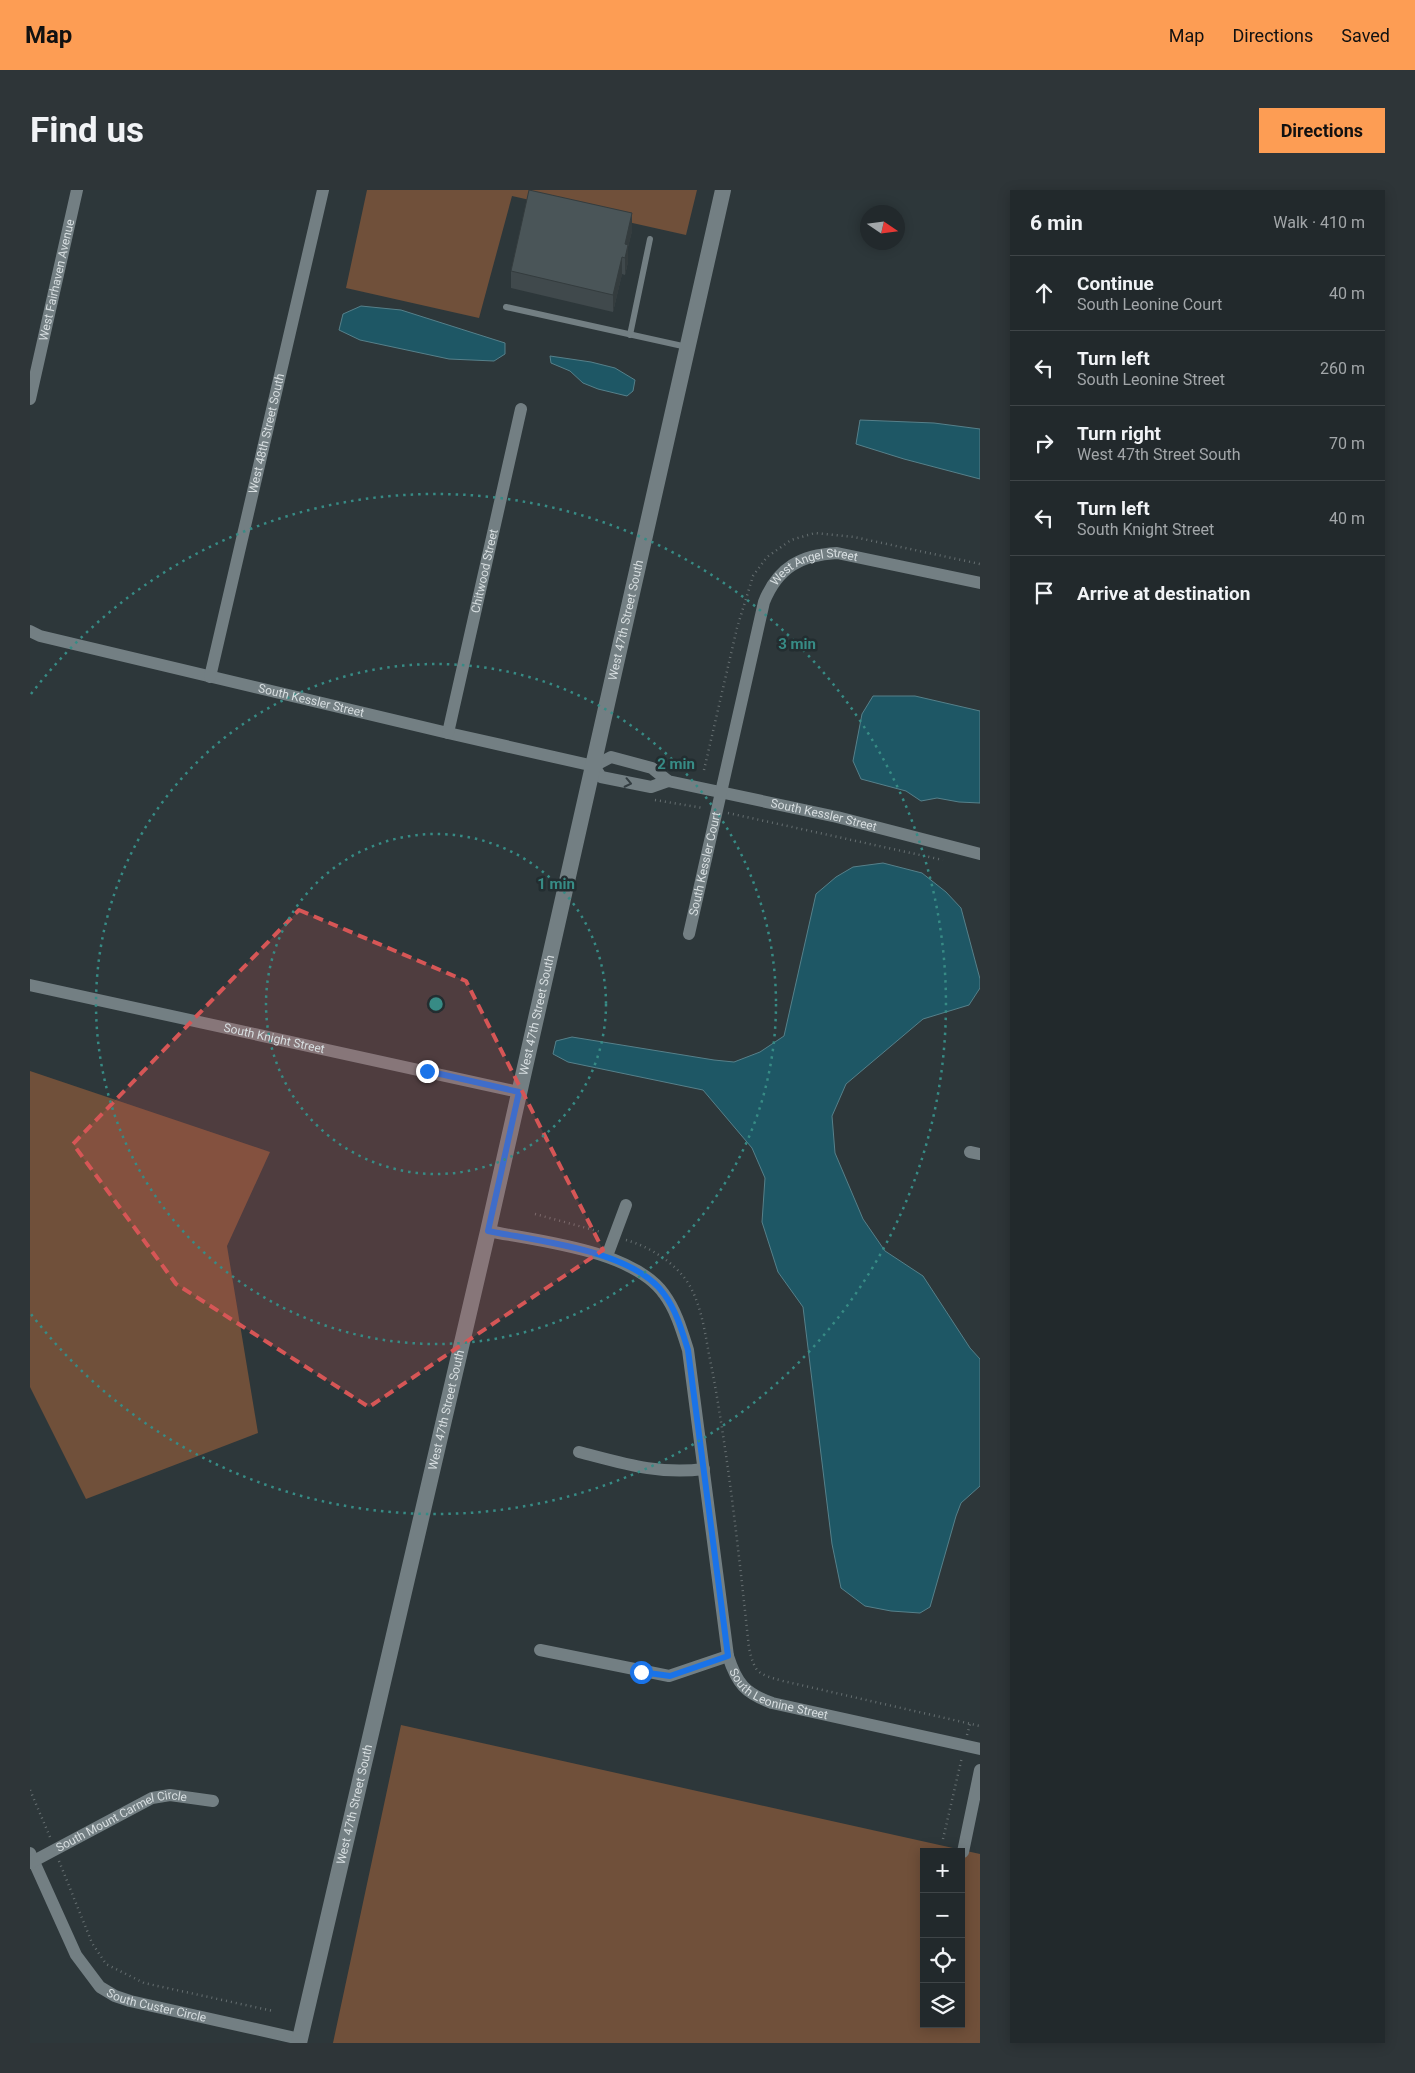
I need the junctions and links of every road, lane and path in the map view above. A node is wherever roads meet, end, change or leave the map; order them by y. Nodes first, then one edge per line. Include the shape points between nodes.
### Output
1 (77, 190) edge
2 (324, 190) edge
3 (723, 190) edge
4 (650, 239) dead end
5 (506, 307) dead end
6 (630, 335) junction
7 (688, 347) junction
8 (30, 399) edge
9 (521, 409) dead end
10 (980, 564) edge
11 (980, 583) edge
12 (30, 631) edge
13 (210, 677) junction
14 (448, 733) junction
15 (594, 766) junction
16 (704, 770) dead end
17 (668, 782) junction
18 (722, 792) junction
19 (654, 800) dead end
20 (718, 811) junction
21 (980, 854) edge
22 (951, 861) dead end
23 (689, 934) dead end
24 (30, 984) edge
25 (519, 1092) junction
26 (626, 1205) dead end
27 (535, 1214) dead end
28 (488, 1231) junction
29 (615, 1236) junction
30 (607, 1256) junction
31 (579, 1452) dead end
32 (704, 1469) junction
33 (540, 1650) dead end
34 (728, 1656) junction
35 (970, 1724) junction
36 (980, 1726) edge
37 (964, 1746) junction
38 (980, 1749) edge
39 (980, 1770) edge
40 (30, 1790) edge
41 (213, 1801) dead end
42 (943, 1839) dead end
43 (965, 1848) edge
44 (55, 1851) junction
45 (31, 1859) edge
46 (273, 2011) dead end
47 (300, 2041) edge

1 - 8 street, West Fairhaven Avenue
2 - 13 street, West 48th Street South
3 - 7 street, West 47th Street South
4 - 6 lane
5 - 6 lane
6 - 7 lane
7 - 15 street, West 47th Street South
9 - 14 street, Chitwood Street
10 - 16 path via 854,537 815,533 791,540 767,557 753,576 737,628
11 - 18 street, West Angel Street via 837,553 818,554 789,567 769,588 764,602
12 - 13 street, South Kessler Street
13 - 14 street, South Kessler Street
14 - 15 street, South Kessler Street
15 -> 17 street, South Kessler Street via 601,777 651,787
15 - 17 street, South Kessler Street via 611,757 652,768
15 - 25 street, West 47th Street South
17 - 18 street, South Kessler Street
18 - 20 street, South Kessler Court
18 - 21 street, South Kessler Street via 837,817
19 - 20 path
20 - 22 path
20 - 23 street, South Kessler Court
24 - 25 street, South Knight Street
25 - 28 street, West 47th Street South
26 - 29 street
27 - 29 path
28 - 30 street, South Leonine Street
28 - 47 street, West 47th Street South
29 - 30 street
29 - 35 path via 653,1252 673,1265 691,1288 700,1310 720,1412 753,1666 762,1675 783,1681
30 - 32 street, South Leonine Street via 645,1276 663,1293 672,1308 688,1350
31 - 32 street via 655,1470 683,1472
32 - 34 street, South Leonine Street
33 - 34 street via 670,1676
34 - 37 street, South Leonine Street via 735,1678 757,1698
35 - 36 path
35 - 37 path
37 - 38 street, South Leonine Street
37 - 42 path
39 - 43 street
40 - 44 path
41 - 44 street, South Mount Carmel Circle via 170,1795 152,1798
44 - 45 street, South Mount Carmel Circle
44 - 46 path via 92,1943 106,1964 144,1983
45 - 47 street, South Custer Circle via 76,1955 100,1987 130,2001

